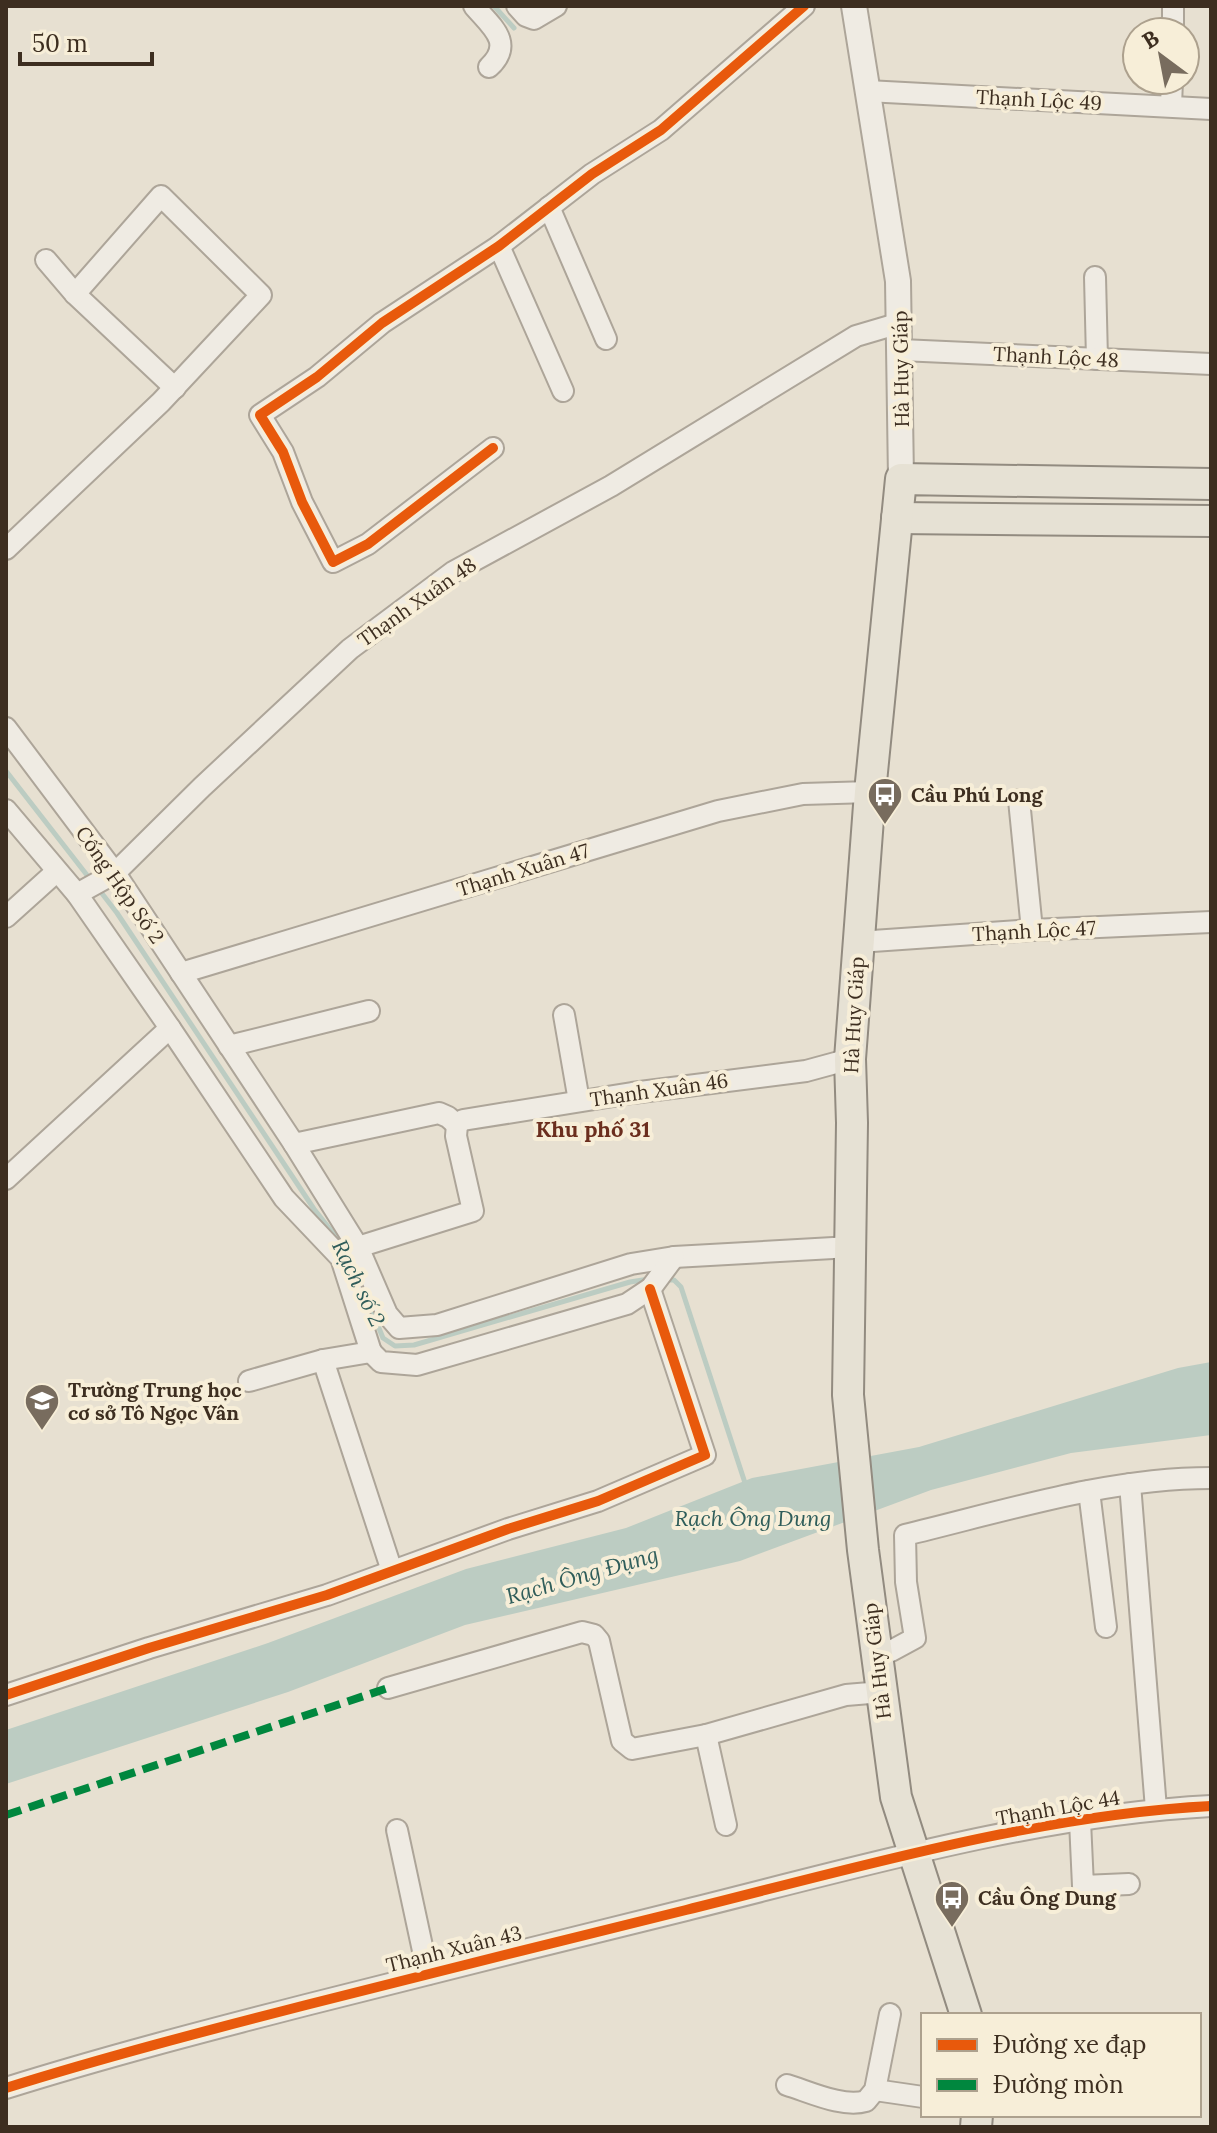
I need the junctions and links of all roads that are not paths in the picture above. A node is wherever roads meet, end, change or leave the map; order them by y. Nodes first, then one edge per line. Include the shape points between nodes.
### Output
1 (474, 6) edge
2 (517, 6) edge
3 (556, 6) edge
4 (804, 6) edge
5 (854, 6) edge
6 (489, 67) dead end
7 (867, 91) junction
8 (1171, 96) edge
9 (1171, 106) junction
10 (1211, 109) edge
11 (549, 207) junction
12 (499, 246) junction
13 (46, 260) dead end
14 (1095, 277) dead end
15 (75, 294) junction
16 (900, 323) junction
17 (606, 339) dead end
18 (901, 350) junction
19 (1097, 359) junction
20 (1211, 364) edge
21 (175, 388) junction
22 (563, 391) dead end
23 (493, 448) dead end
24 (901, 479) junction
25 (1211, 484) edge
26 (897, 518) junction
27 (1211, 521) edge
28 (6, 549) edge
29 (6, 728) edge
30 (870, 792) junction
31 (1019, 800) dead end
32 (6, 810) edge
33 (56, 872) junction
34 (115, 873) junction
35 (77, 894) junction
36 (6, 917) edge
37 (1211, 922) edge
38 (1032, 930) junction
39 (858, 942) junction
40 (181, 973) junction
41 (369, 1011) dead end
42 (564, 1015) dead end
43 (170, 1028) junction
44 (229, 1046) junction
45 (850, 1059) junction
46 (579, 1101) junction
47 (457, 1125) junction
48 (294, 1144) junction
49 (6, 1179) edge
50 (851, 1247) junction
51 (350, 1253) junction
52 (670, 1264) junction
53 (650, 1288) junction
54 (371, 1352) junction
55 (323, 1360) junction
56 (249, 1381) dead end
57 (1211, 1478) edge
58 (1130, 1484) junction
59 (1089, 1491) junction
60 (392, 1571) junction
61 (1106, 1627) dead end
62 (877, 1648) junction
63 (388, 1688) dead end
64 (882, 1692) junction
65 (6, 1695) edge
66 (706, 1735) junction
67 (1211, 1806) edge
68 (1156, 1809) junction
69 (1080, 1821) junction
70 (726, 1825) dead end
71 (397, 1830) dead end
72 (913, 1854) junction
73 (1129, 1884) dead end
74 (428, 1974) junction
75 (965, 2013) edge
76 (890, 2014) dead end
77 (787, 2085) dead end
78 (6, 2088) edge
79 (875, 2090) junction
80 (921, 2097) edge

1 - 6 street via 500,39 502,49
2 - 3 street via 534,19
4 - 11 street via 661,130
5 - 7 street, Hà Huy Giáp
7 - 9 street, Thạnh Lộc 49
7 - 16 street, Hà Huy Giáp
8 - 9 street
9 - 10 street, Thạnh Lộc 49
11 - 12 street
11 - 17 street
12 - 22 street
12 - 23 street via 382,323 260,415 283,452 333,562 368,544
13 - 15 street
14 - 19 street
15 - 21 street
15 - 21 street via 161,196 261,295
16 - 18 street, Hà Huy Giáp
16 - 34 street, Thạnh Xuân 48 via 856,336 611,486 453,572 350,649
18 - 19 street, Thạnh Lộc 48
18 - 24 street, Hà Huy Giáp
19 - 20 street, Thạnh Lộc 48
21 - 28 street
24 - 25 main road
24 - 26 main road, Hà Huy Giáp
26 - 27 main road
26 - 30 main road, Hà Huy Giáp
29 - 34 street, Cống Hộp Số 2
30 - 39 main road, Hà Huy Giáp
30 - 40 street, Thạnh Xuân 47 via 803,794 718,811
31 - 38 street
32 - 33 street
33 - 35 street
33 - 36 street
34 - 35 street, Thạnh Xuân 48
34 - 40 street, Cống Hộp Số 2
35 - 43 street
37 - 38 street, Thạnh Lộc 47
38 - 39 street, Thạnh Lộc 47
39 - 45 main road, Hà Huy Giáp
40 - 44 street, Cống Hộp Số 2
41 - 44 street
42 - 46 street
43 - 49 street
43 - 51 street via 284,1198 313,1231
44 - 48 street, Cống Hộp Số 2
45 - 46 street, Thạnh Xuân 46 via 806,1071
45 - 50 main road, Hà Huy Giáp
46 - 47 street, Thạnh Xuân 46 via 482,1116
47 - 48 street via 439,1113
47 - 51 street via 473,1211
48 - 51 street, Cống Hộp Số 2
50 - 52 street
50 - 62 main road, Hà Huy Giáp via 848,1395
51 - 52 street via 399,1328 437,1325 631,1264
51 - 54 street
52 - 53 street
53 - 54 street via 627,1304 417,1365 381,1362
53 - 60 street via 705,1455 598,1501
54 - 55 street
55 - 56 street
55 - 60 street
57 - 58 street
58 - 59 street
58 - 68 street
59 - 61 street
59 - 62 street via 905,1535 915,1638 891,1651
60 - 65 street
62 - 64 main road, Hà Huy Giáp
63 - 66 street via 582,1632 599,1641 626,1746
64 - 66 street via 846,1695
64 - 72 main road, Hà Huy Giáp via 896,1797
66 - 70 street
67 - 68 street, Thạnh Lộc 44
68 - 69 street, Thạnh Lộc 44
69 - 72 street, Thạnh Lộc 44
69 - 73 street via 1083,1886
71 - 74 street
72 - 74 street, Thạnh Xuân 43
72 - 75 main road, Hà Huy Giáp
74 - 78 street, Thạnh Xuân 43 via 97,2059
76 - 79 street
77 - 79 street via 856,2103
79 - 80 street

